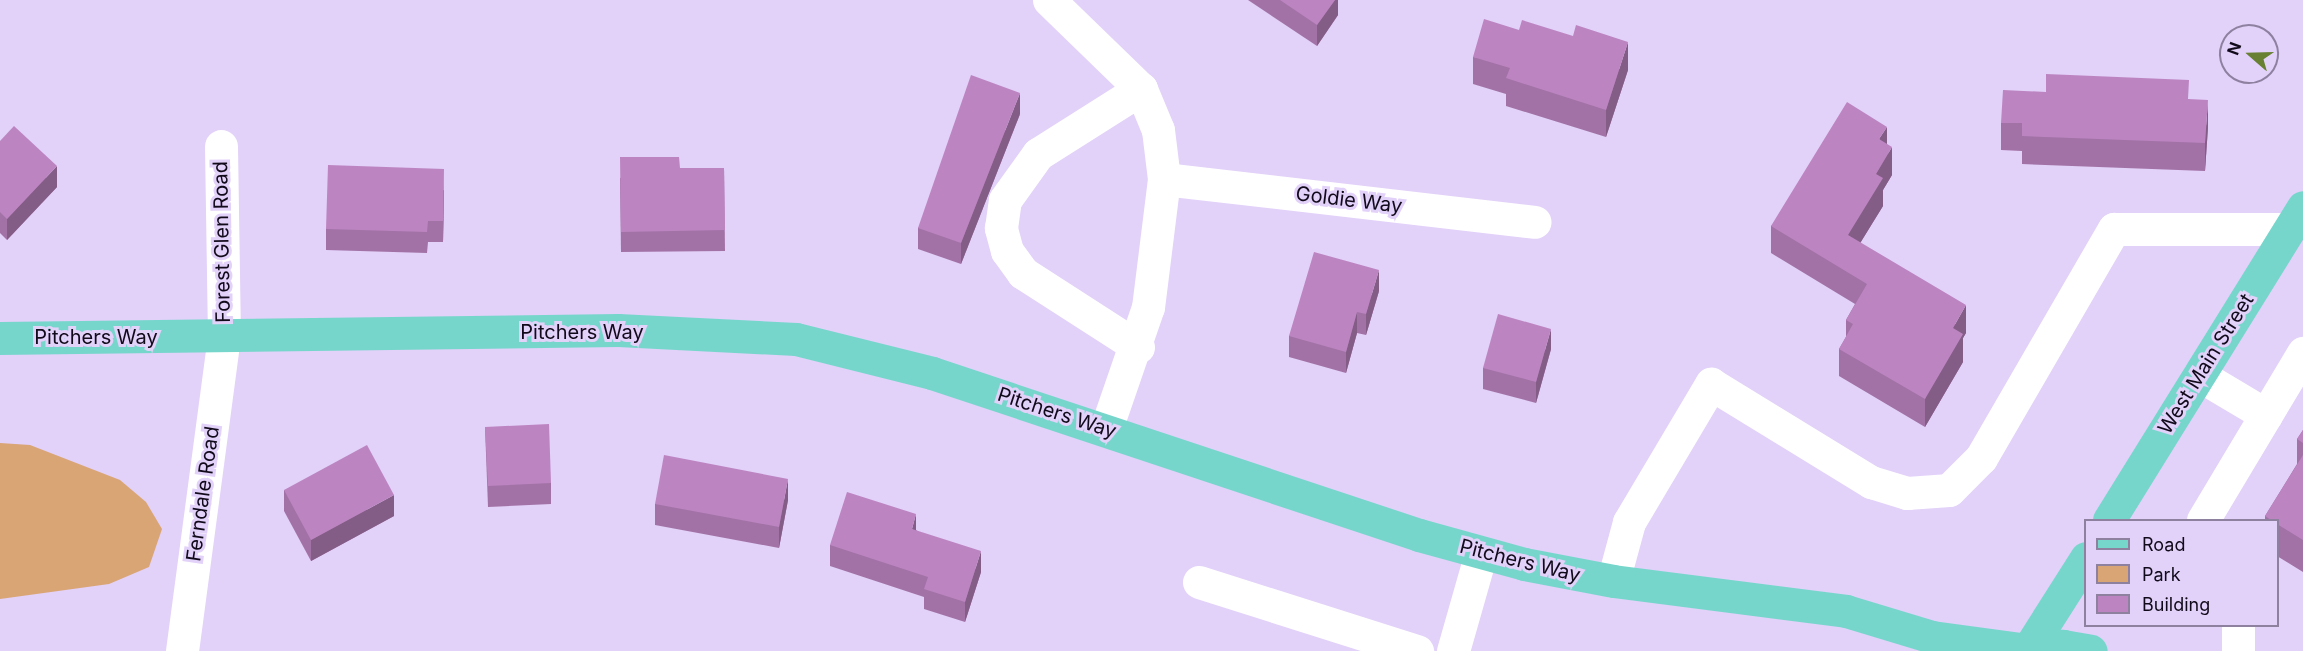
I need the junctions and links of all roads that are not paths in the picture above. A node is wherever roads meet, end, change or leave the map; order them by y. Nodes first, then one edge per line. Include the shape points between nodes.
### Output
1 (1049, 0) edge
2 (1142, 89) junction
3 (221, 146) dead end
4 (1164, 179) junction
5 (2296, 218) edge
6 (1535, 222) dead end
7 (224, 337) junction
8 (0, 338) edge
9 (1138, 347) junction
10 (2303, 353) edge
11 (2199, 375) junction
12 (2266, 415) junction
13 (1106, 429) junction
14 (2110, 519) edge
15 (2204, 519) edge
16 (1481, 553) junction
17 (2084, 560) edge
18 (1613, 581) junction
19 (1199, 582) dead end
20 (2238, 627) edge
21 (182, 651) edge
22 (1417, 651) edge
23 (1453, 651) edge
24 (2028, 651) edge
25 (2091, 651) edge
26 (2238, 651) edge

1 - 2 street
2 - 4 street via 1158,130
2 - 9 street via 1038,154 1005,200 1001,228 1007,251 1023,273
3 - 7 street, Forest Glen Road
4 - 6 street, Goldie Way
4 - 9 street via 1163,221
5 - 11 main road, West Main Street
5 - 18 street via 2114,230 1981,458 1949,490 1907,493 1871,482 1712,384 1629,522
7 - 8 main road, Pitchers Way
7 - 13 main road, Pitchers Way via 618,330 796,339 932,373
7 - 21 street, Ferndale Road
9 - 13 street
10 - 12 street
11 - 12 street
11 - 14 main road, West Main Street
12 - 15 street
13 - 16 main road, Pitchers Way
16 - 18 main road, Pitchers Way
16 - 23 street
17 - 24 main road
18 - 24 main road, Pitchers Way via 1846,611 1932,637
19 - 22 street
20 - 26 street
24 - 25 main road, Pitchers Way via 2063,646

